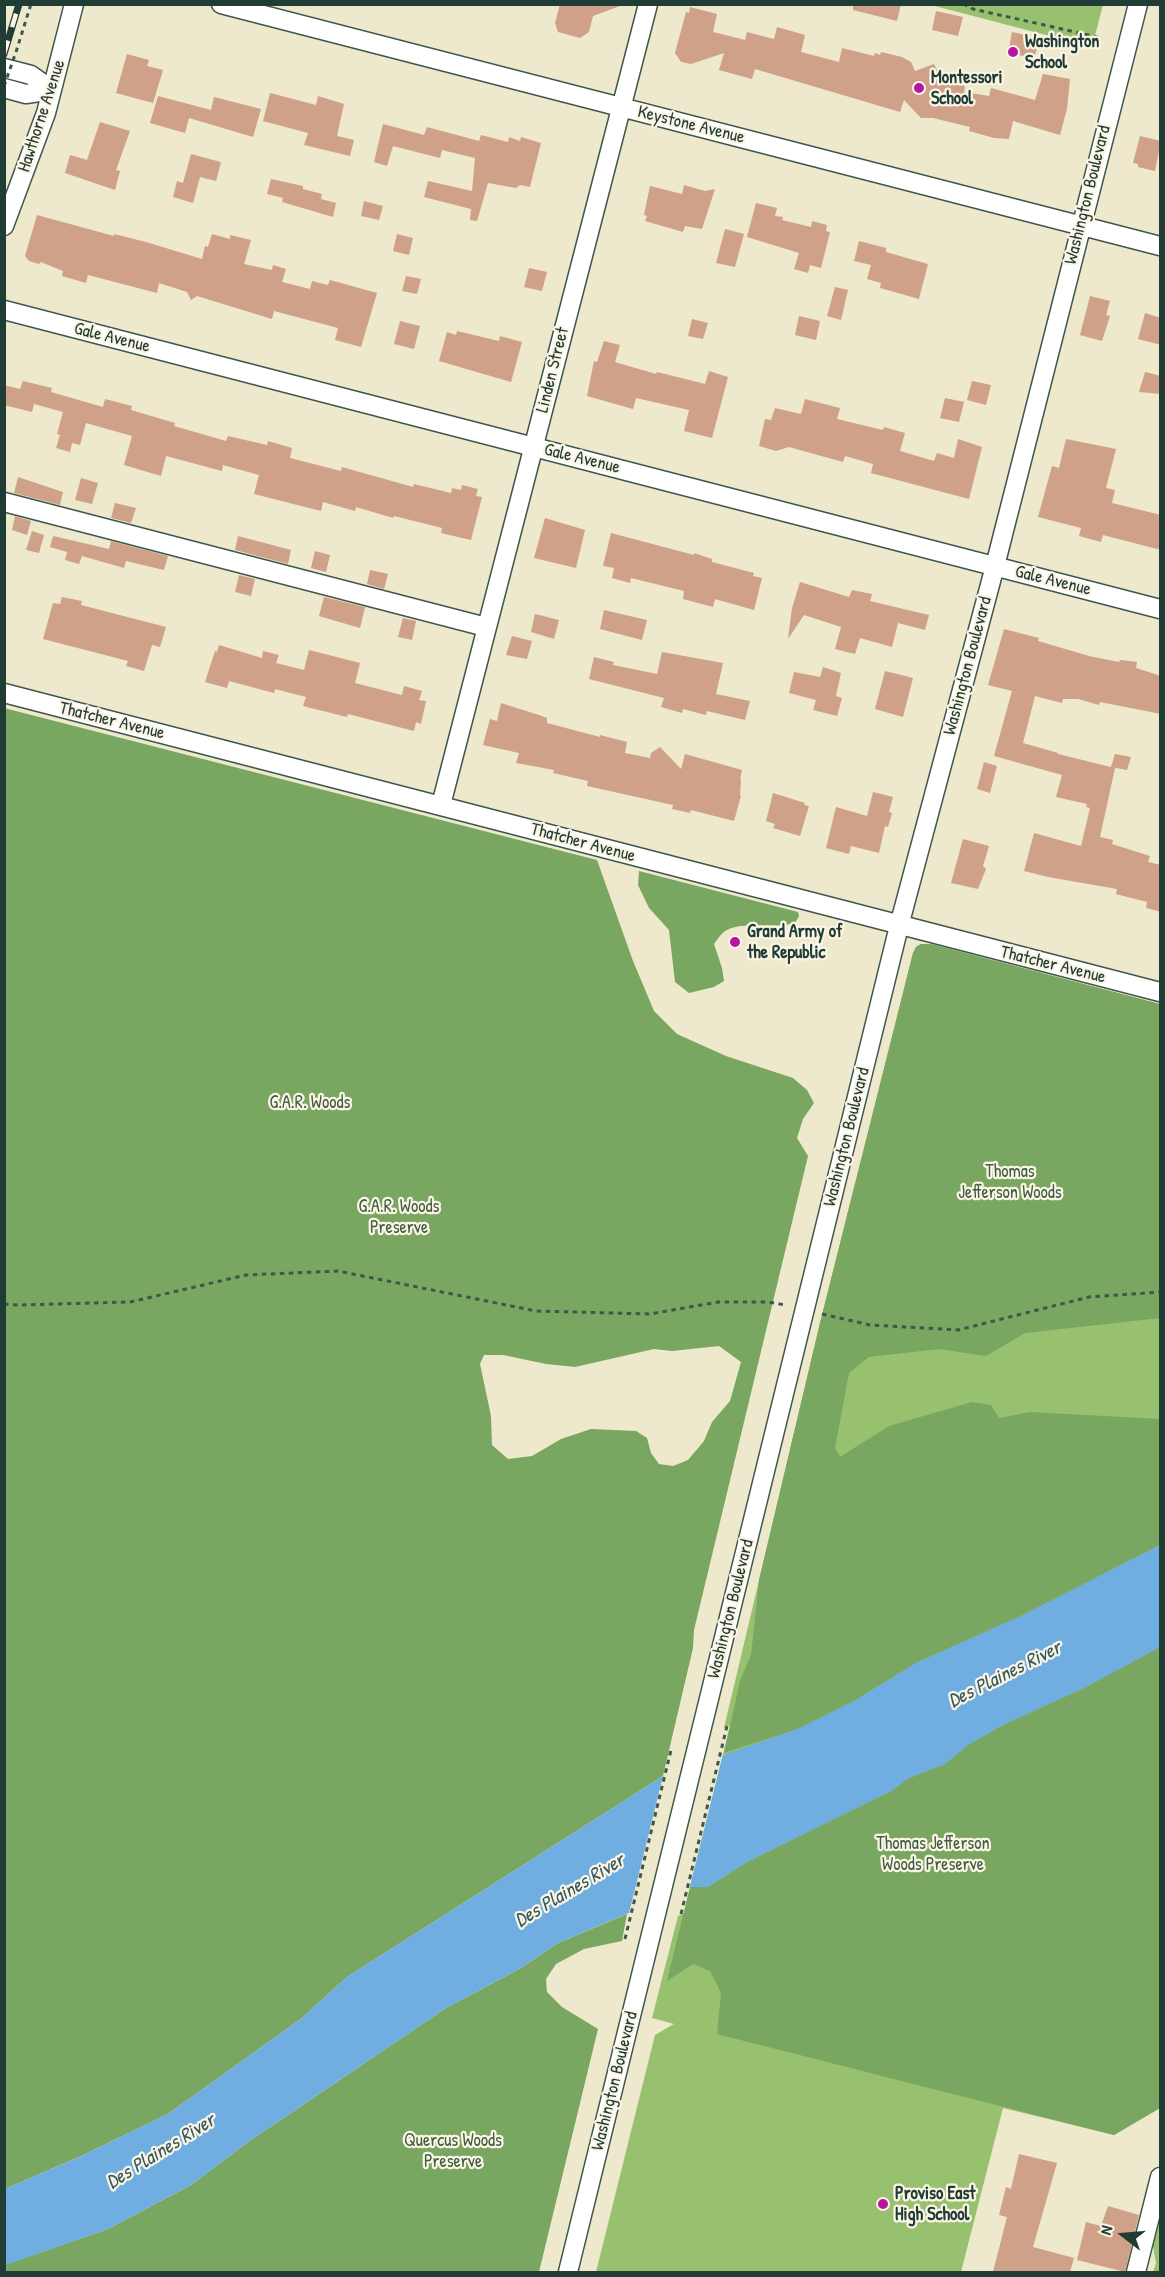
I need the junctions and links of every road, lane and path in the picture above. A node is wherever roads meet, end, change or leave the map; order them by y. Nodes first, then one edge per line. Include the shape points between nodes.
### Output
1 (31, 4) edge
2 (74, 4) edge
3 (220, 4) edge
4 (648, 4) edge
5 (963, 4) edge
6 (1138, 4) edge
7 (1102, 38) dead end
8 (4, 68) edge
9 (4, 87) edge
10 (52, 90) junction
11 (621, 107) junction
12 (1080, 225) junction
13 (4, 226) edge
14 (1161, 246) edge
15 (4, 310) edge
16 (533, 447) junction
17 (4, 502) edge
18 (994, 566) junction
19 (1161, 609) edge
20 (486, 627) junction
21 (4, 693) edge
22 (441, 806) junction
23 (899, 926) junction
24 (1161, 992) edge
25 (1161, 1292) edge
26 (4, 1304) edge
27 (785, 1305) dead end
28 (822, 1314) dead end
29 (727, 1726) dead end
30 (671, 1750) dead end
31 (681, 1914) dead end
32 (625, 1939) dead end
33 (1161, 2177) edge
34 (568, 2272) edge
35 (1136, 2272) edge

1 - 9 path, bridge
2 - 10 street, Hawthorne Avenue
3 - 11 street, Keystone Avenue
4 - 11 street, Linden Street
5 - 7 path
6 - 12 street, Washington Boulevard
8 - 10 street via 31,75
9 - 10 street via 26,94
10 - 13 street, Hawthorne Avenue
11 - 12 street, Keystone Avenue
11 - 16 street, Linden Street
12 - 14 street, Keystone Avenue
12 - 18 street, Washington Boulevard
15 - 16 street, Gale Avenue
16 - 18 street, Gale Avenue
16 - 20 street, Linden Street
17 - 20 street
18 - 19 street, Gale Avenue
18 - 23 street, Washington Boulevard
20 - 22 street, Linden Street
21 - 22 street, Thatcher Avenue
22 - 23 street, Thatcher Avenue
23 - 24 street, Thatcher Avenue
23 - 34 street, Washington Boulevard
25 - 28 path via 1089,1297 958,1330 870,1324
26 - 27 path via 130,1302 246,1275 338,1271 536,1311 650,1314 718,1302
29 - 31 path
30 - 32 path
33 - 35 street

